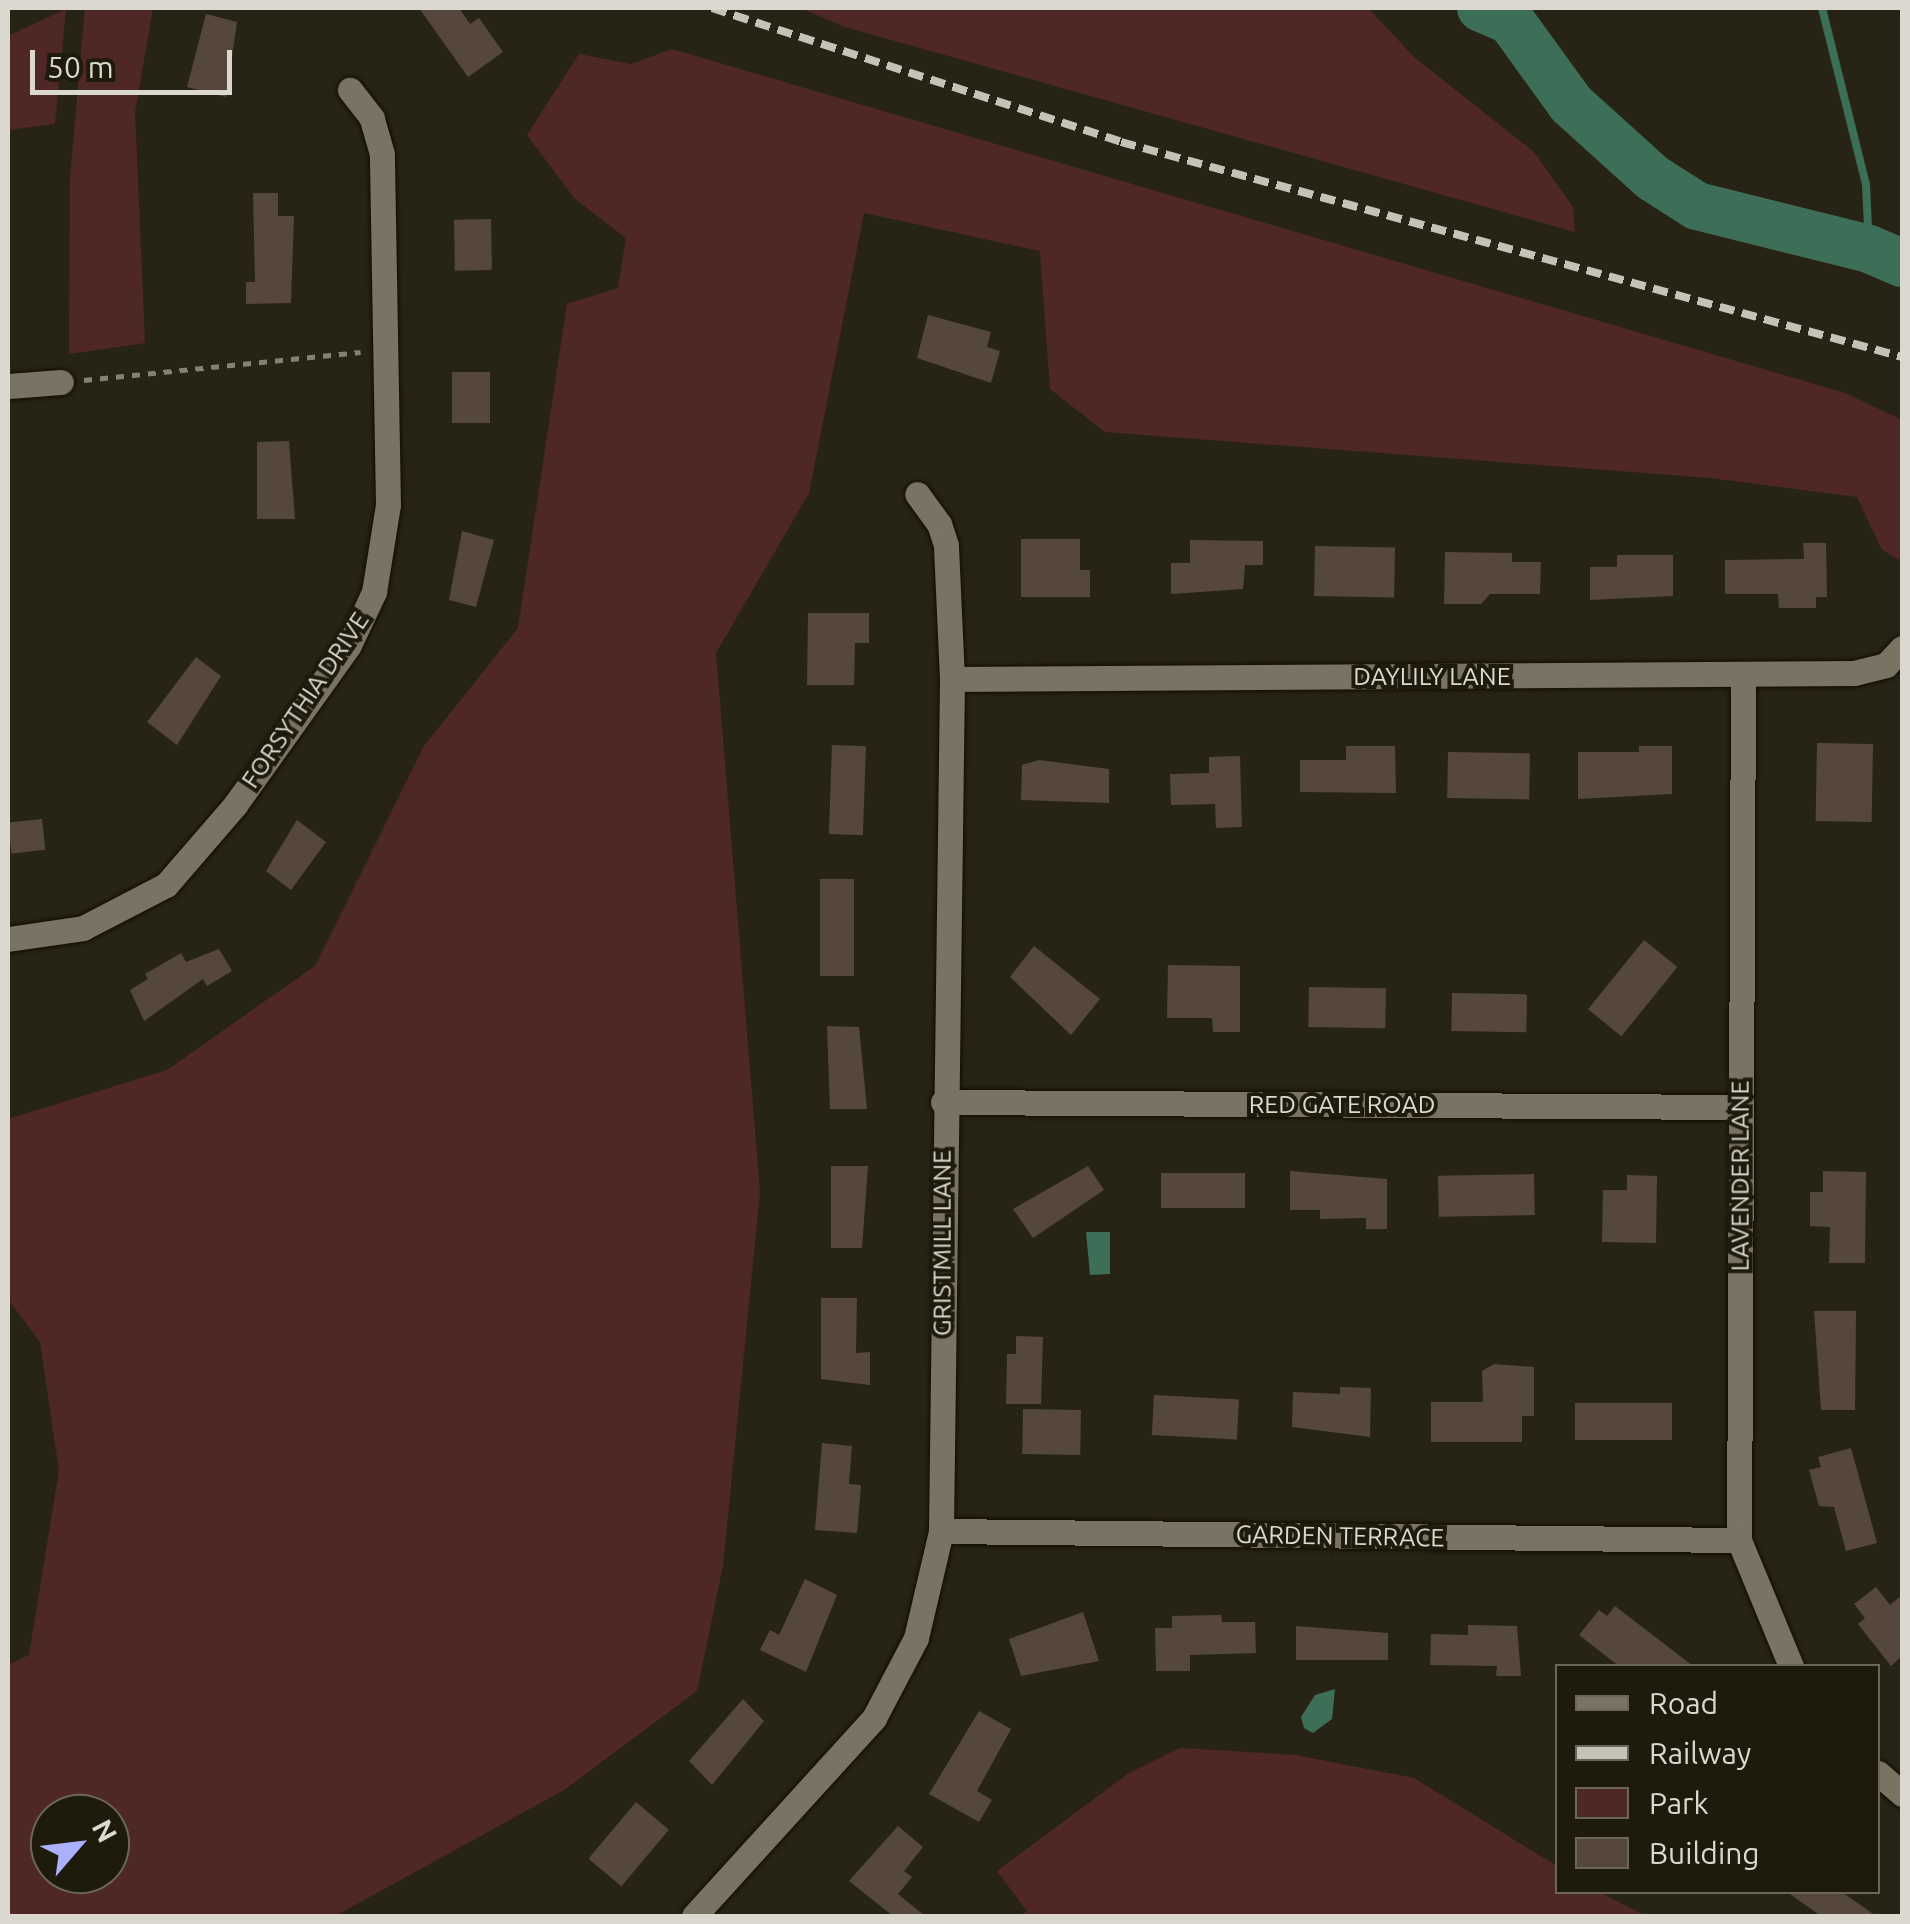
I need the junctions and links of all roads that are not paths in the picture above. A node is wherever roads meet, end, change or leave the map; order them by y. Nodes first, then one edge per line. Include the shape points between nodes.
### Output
1 (350, 90) dead end
2 (61, 382) road end
3 (8, 386) edge
4 (917, 494) dead end
5 (1902, 648) edge
6 (1742, 674) junction
7 (952, 679) junction
8 (8, 939) edge
9 (943, 1102) junction
10 (1740, 1107) junction
11 (940, 1531) junction
12 (1739, 1540) junction
13 (1791, 1664) edge
14 (1880, 1775) edge
15 (1902, 1794) edge
16 (694, 1916) edge

1 - 8 street, FORSYTHIA DRIVE via 372,118 382,154 386,541 374,592 348,645 235,805 166,885 83,928
2 - 3 street
4 - 7 street, GRISTMILL LANE via 940,524 946,545
5 - 6 street, DAYLILY LANE via 1886,666 1864,672
6 - 7 street, DAYLILY LANE
6 - 10 street, LAVENDER LANE
7 - 9 street, GRISTMILL LANE
9 - 10 street, RED GATE ROAD
9 - 11 street, GRISTMILL LANE
10 - 12 street, LAVENDER LANE
11 - 12 street, GARDEN TERRACE
11 - 16 street, GRISTMILL LANE via 916,1638 874,1718
12 - 13 street, LAVENDER LANE
14 - 15 street

